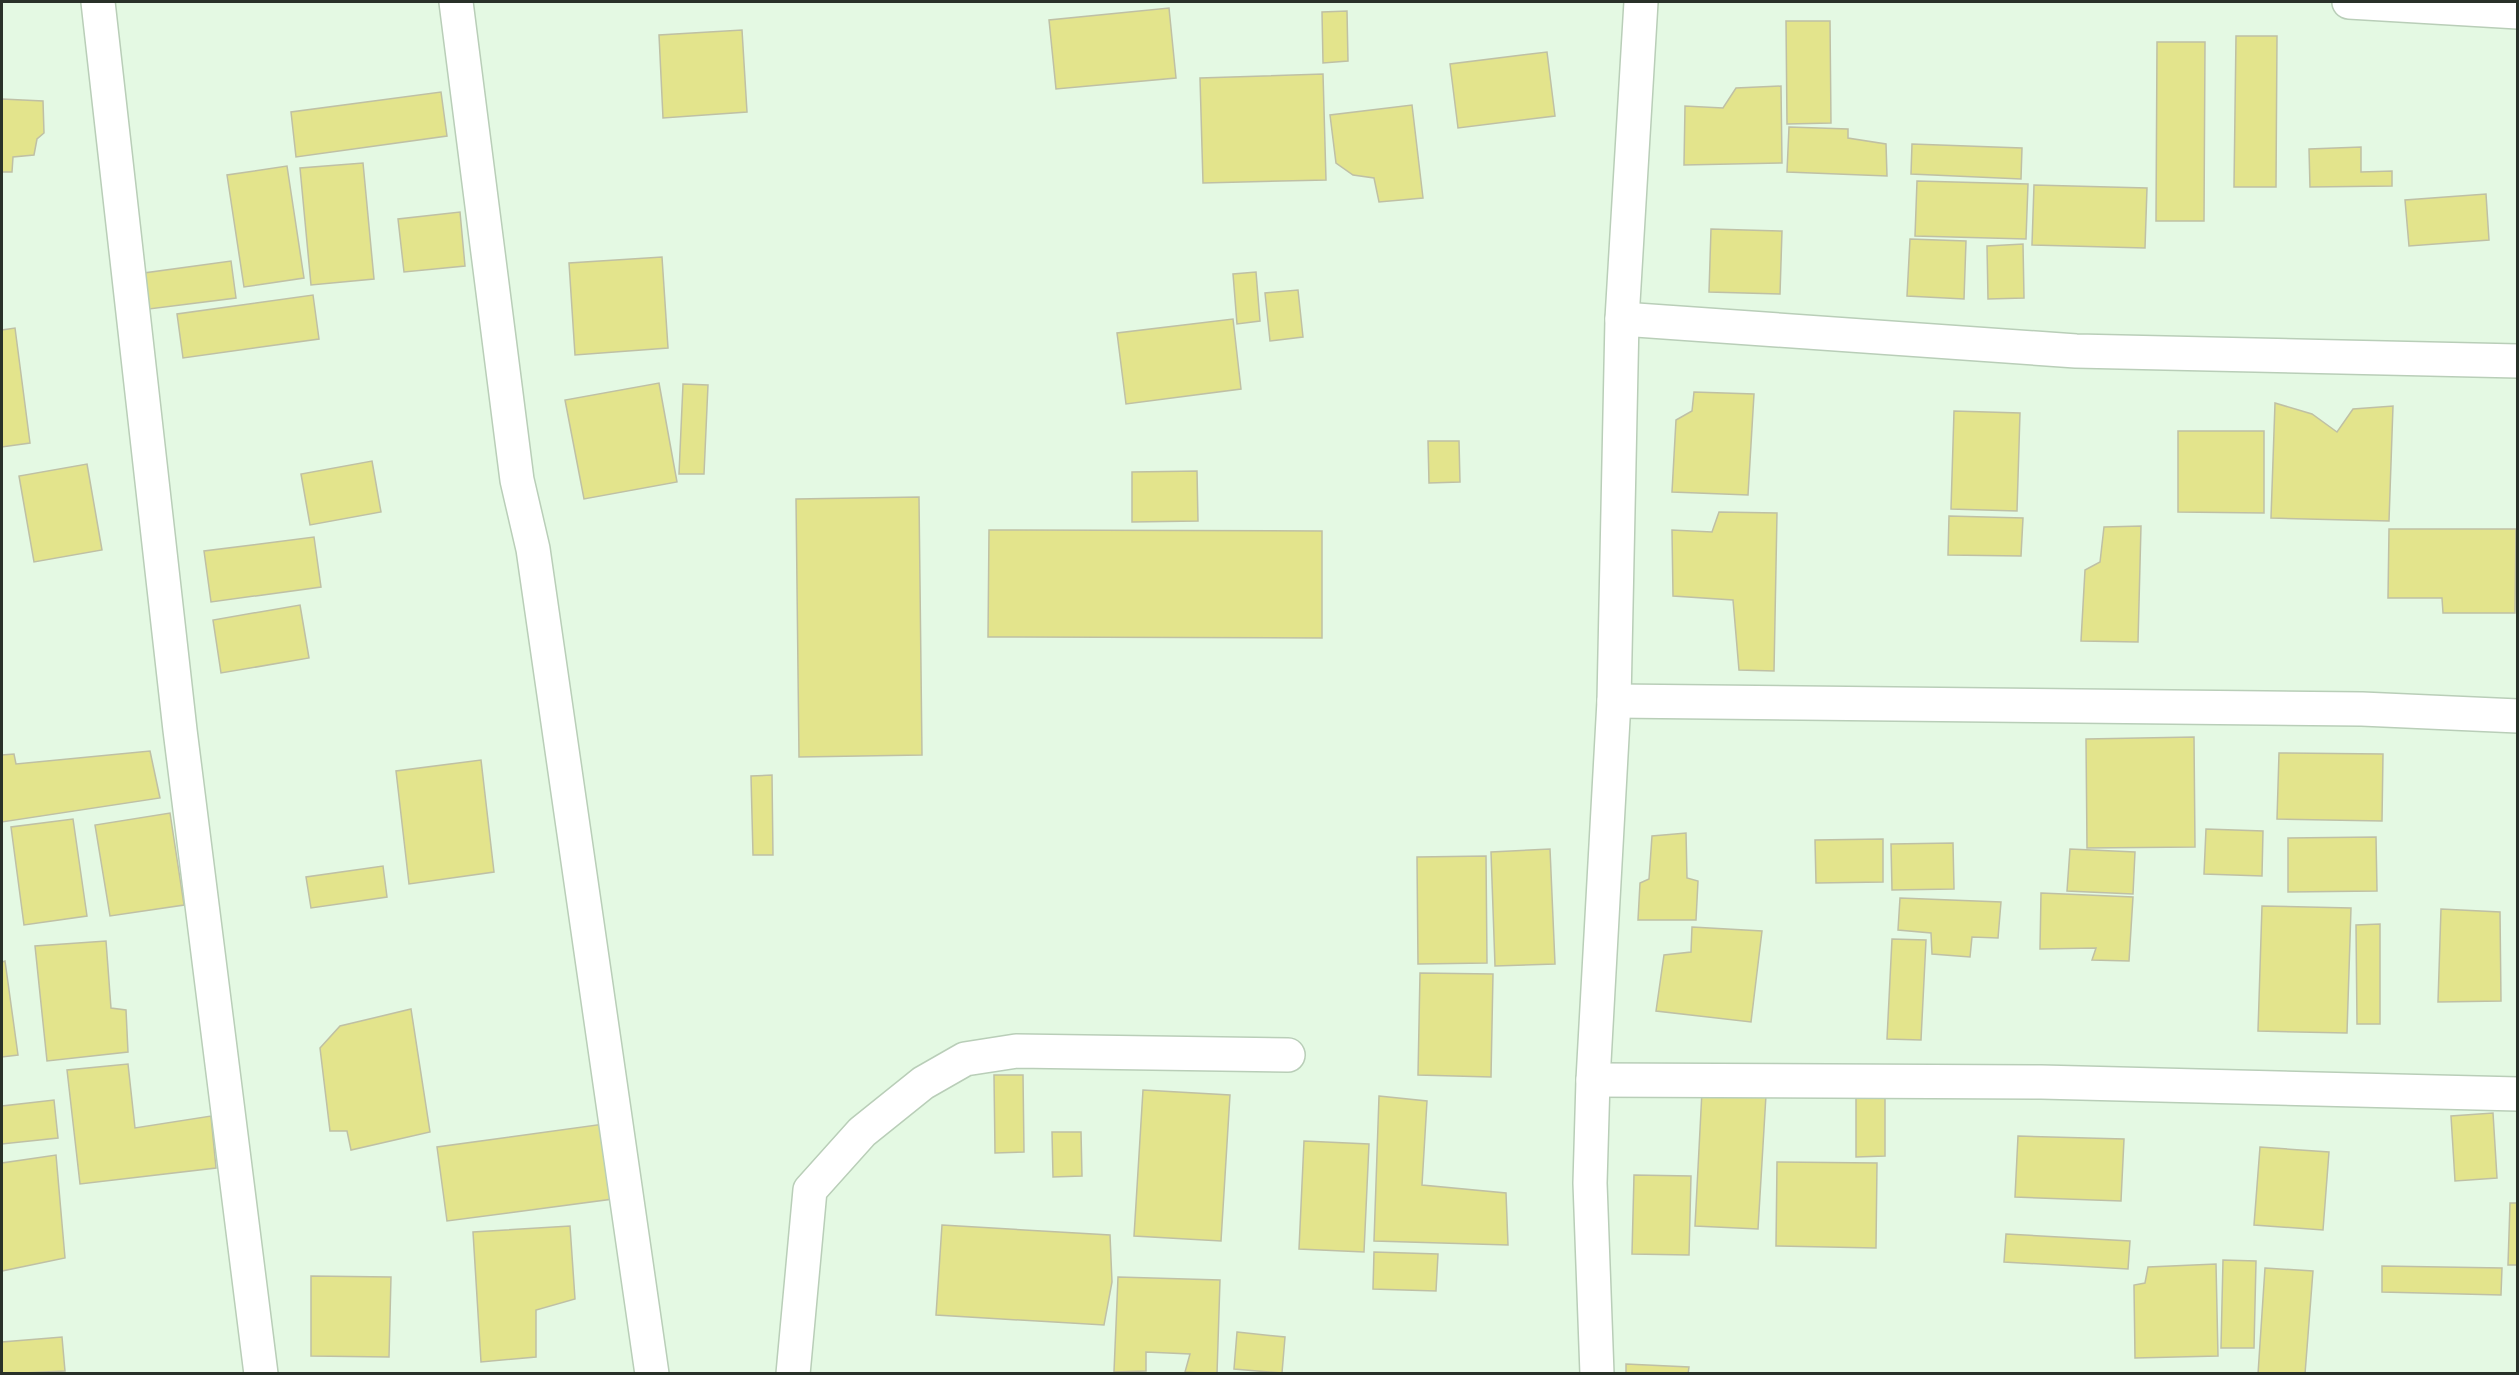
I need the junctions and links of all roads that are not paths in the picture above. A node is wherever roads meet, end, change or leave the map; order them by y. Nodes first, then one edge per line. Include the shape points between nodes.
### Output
1 (98, 2) edge
2 (456, 2) edge
3 (1641, 2) edge
4 (2349, 2) edge
5 (2517, 12) edge
6 (1622, 319) junction
7 (2517, 361) edge
8 (1614, 701) junction
9 (2517, 716) edge
10 (1288, 1055) dead end
11 (1593, 1080) junction
12 (2517, 1094) edge
13 (261, 1374) edge
14 (652, 1374) edge
15 (793, 1374) edge
16 (1597, 1374) edge

1 - 13 street via 180,730
2 - 14 street via 517,480 535,560
3 - 6 street
4 - 5 street
6 - 7 street via 2076,351
6 - 8 street
8 - 9 street via 2362,709
8 - 11 street
10 - 15 street via 1016,1051 965,1059 922,1083 862,1132 810,1190
11 - 12 street via 2041,1082
11 - 16 street via 1590,1183

